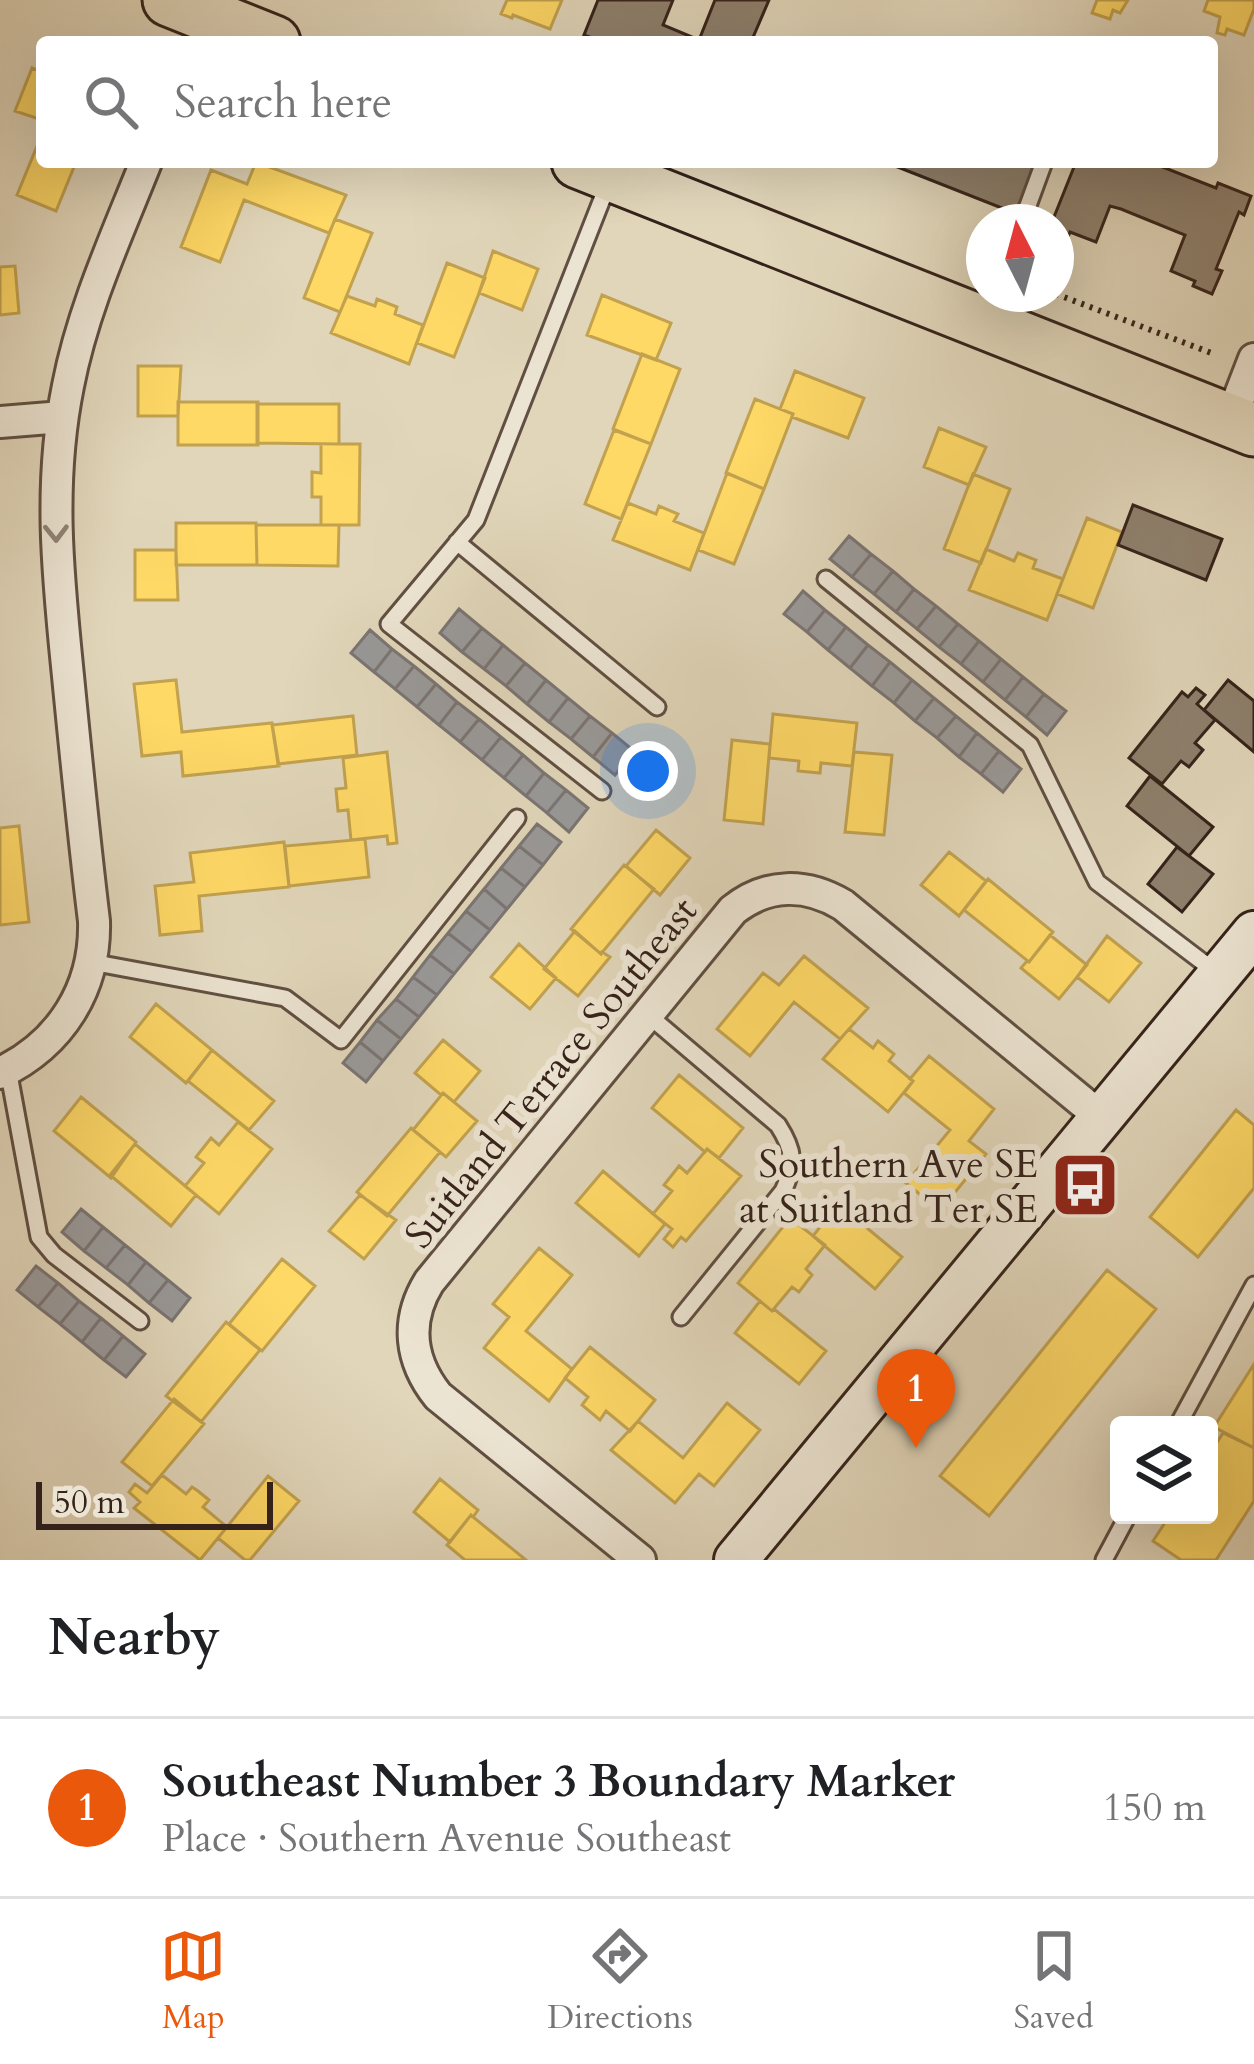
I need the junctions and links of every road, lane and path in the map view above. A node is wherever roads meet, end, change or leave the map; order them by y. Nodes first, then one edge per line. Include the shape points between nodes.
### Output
1 (194, 14) edge
2 (257, 36) edge
3 (144, 168) edge
4 (1042, 168) edge
5 (595, 169) edge
6 (1029, 204) edge
7 (1074, 301) edge
8 (1214, 354) dead end
9 (1254, 358) edge
10 (62, 417) junction
11 (0, 422) edge
12 (1242, 425) edge
13 (457, 542) junction
14 (826, 579) dead end
15 (657, 707) dead end
16 (602, 791) dead end
17 (517, 818) dead end
18 (1254, 933) edge
19 (91, 962) junction
20 (1220, 975) junction
21 (647, 1014) junction
22 (9, 1068) edge
23 (1102, 1118) junction
24 (1254, 1285) edge
25 (682, 1317) dead end
26 (140, 1321) dead end
27 (1183, 1416) edge
28 (1123, 1524) edge
29 (640, 1560) edge
30 (736, 1560) edge
31 (1104, 1560) edge

1 - 2 highway
3 - 10 street via 88,310
4 - 6 lane
5 - 12 highway via 987,316
5 - 13 lane via 476,520
7 - 8 path
9 - 12 street
10 - 11 street
10 -> 19 street via 55,547 94,921
13 - 15 lane
13 - 16 lane via 389,624
14 - 20 lane via 1030,745 1097,882
17 - 19 lane via 341,1040 285,998
18 - 20 main road
19 - 22 street via 67,1019
20 - 23 main road
21 - 23 street, Suitland Terrace Southeast via 742,903 778,889 812,890 843,905
21 - 25 lane via 778,1125 793,1158 783,1191
21 - 29 street, Suitland Terrace Southeast via 429,1282 413,1328 418,1365 438,1396
22 - 26 lane via 39,1237
23 - 30 main road
24 - 27 lane
28 - 31 lane

